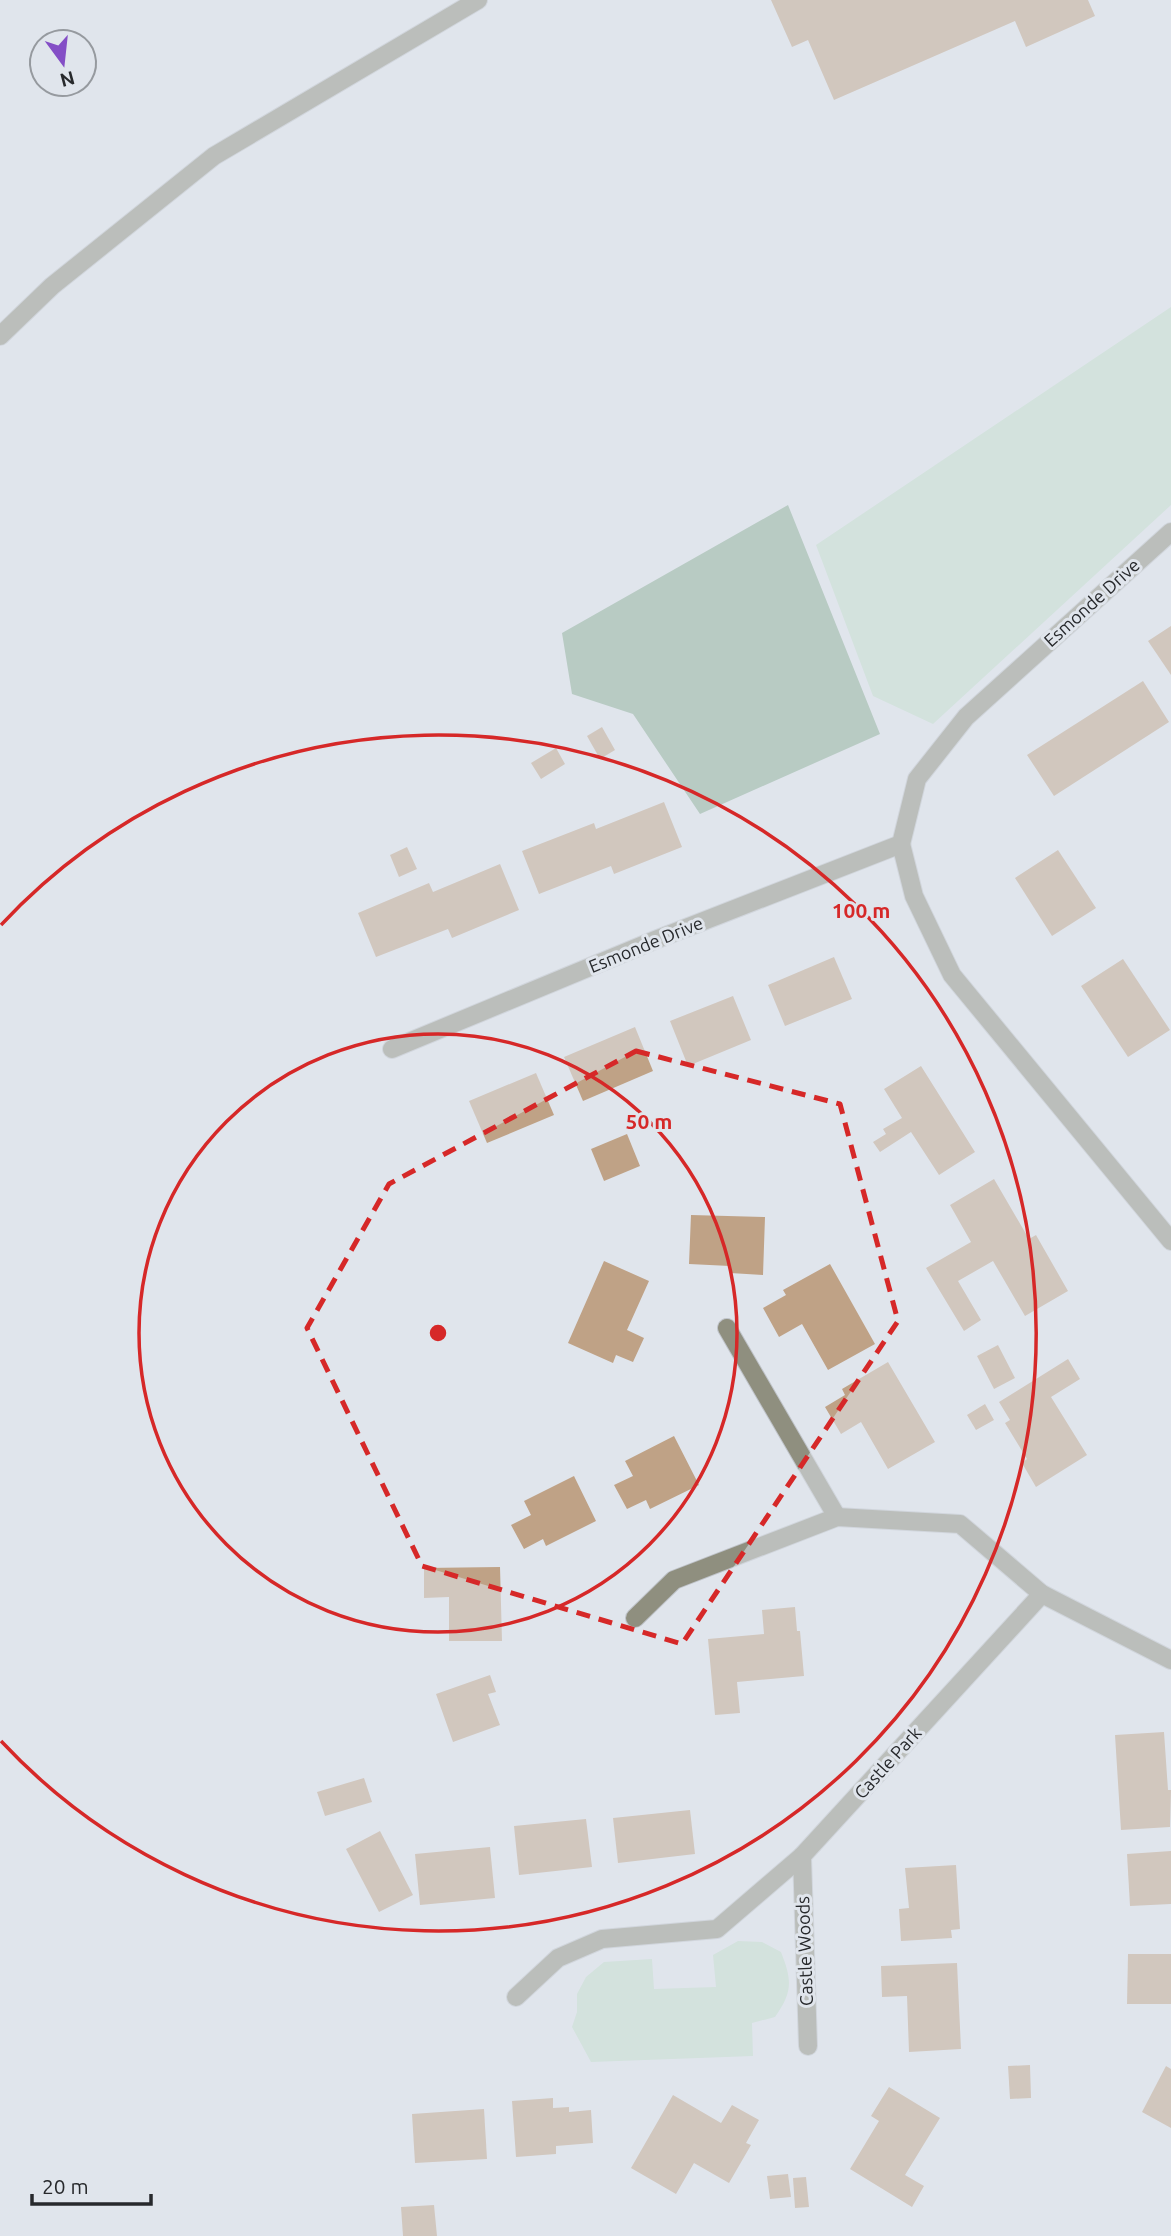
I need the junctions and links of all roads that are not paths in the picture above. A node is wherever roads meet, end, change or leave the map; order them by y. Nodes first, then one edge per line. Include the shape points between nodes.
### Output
1 (478, 0) edge
2 (0, 336) edge
3 (1171, 532) edge
4 (901, 844) junction
5 (392, 1049) dead end
6 (1171, 1241) edge
7 (727, 1328) dead end
8 (837, 1517) junction
9 (1042, 1594) junction
10 (635, 1618) dead end
11 (1171, 1660) edge
12 (802, 1856) junction
13 (516, 1997) dead end
14 (808, 2046) dead end

1 - 2 street via 214,156 52,286
3 - 4 street, Esmonde Drive via 966,717 917,779
4 - 5 street, Esmonde Drive
4 - 6 street, Esmonde Drive via 914,896 952,975
7 - 8 street
8 - 9 street via 960,1524
8 - 10 street via 674,1580
9 - 11 street
9 - 12 street, Castle Park
12 - 13 street, Castle Park via 717,1929 602,1939 558,1958
12 - 14 street, Castle Woods

